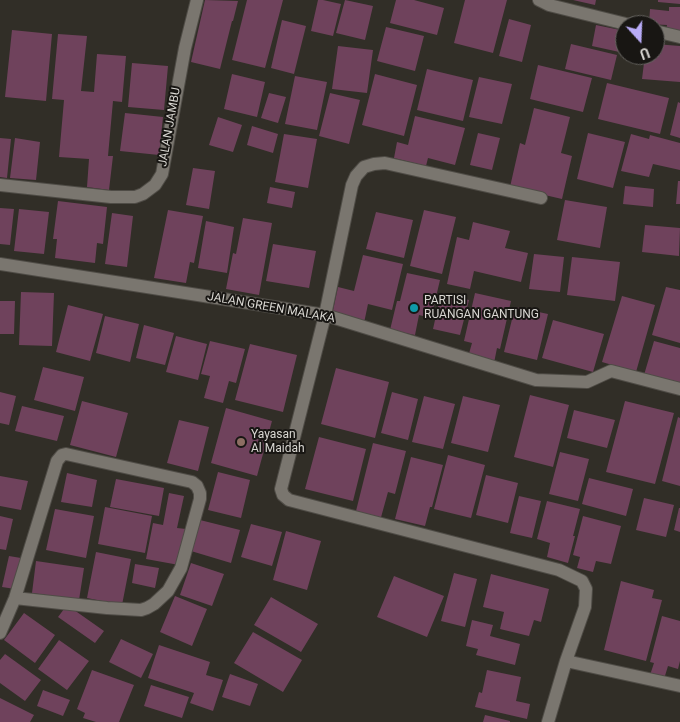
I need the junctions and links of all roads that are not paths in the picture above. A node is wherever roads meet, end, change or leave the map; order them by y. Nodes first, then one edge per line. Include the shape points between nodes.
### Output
1 (197, 0) edge
2 (539, 0) edge
3 (615, 21) edge
4 (665, 33) edge
5 (680, 37) edge
6 (0, 185) edge
7 (541, 198) dead end
8 (0, 264) edge
9 (325, 315) junction
10 (680, 389) edge
11 (8, 604) edge
12 (0, 633) edge
13 (566, 661) junction
14 (680, 686) edge
15 (548, 722) edge

1 - 6 street, JALAN JAMBU via 162,174 155,186 135,197 111,197
2 - 3 street
4 - 5 street
7 - 9 street via 385,163 364,167 352,185
8 - 9 street, JALAN GREEN MALAKA
9 - 10 street, JALAN GREEN MALAKA via 536,380 587,382 611,371
9 - 13 street via 281,489 283,495 289,500 559,570 582,581 586,590 585,607
11 - 11 street via 57,461 62,455 192,482 197,486 200,499 181,568 168,591 154,604 141,610
11 - 12 street
13 - 14 street
13 - 15 street

